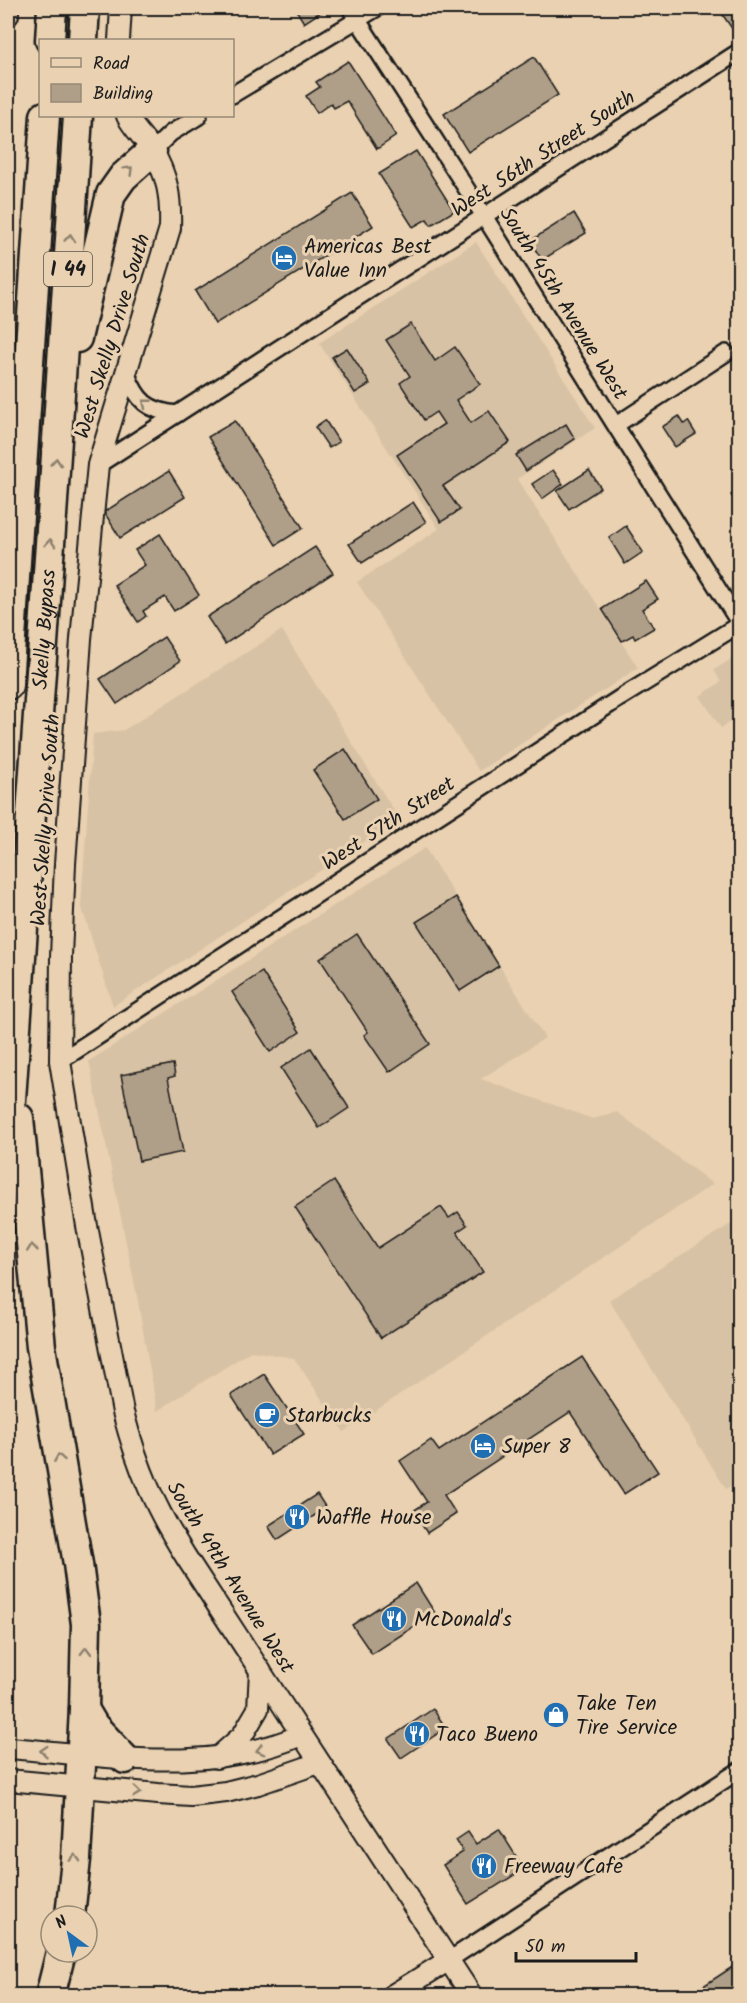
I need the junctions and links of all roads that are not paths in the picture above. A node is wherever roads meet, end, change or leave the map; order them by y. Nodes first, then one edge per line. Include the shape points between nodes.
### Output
1 (8, 8) edge
2 (52, 8) edge
3 (85, 8) edge
4 (121, 8) edge
5 (377, 8) edge
6 (353, 13) edge
7 (8, 15) edge
8 (50, 39) edge
9 (83, 39) edge
10 (119, 39) edge
11 (740, 51) edge
12 (234, 94) edge
13 (45, 117) edge
14 (78, 117) edge
15 (128, 117) edge
16 (197, 117) edge
17 (152, 151) junction
18 (484, 216) junction
19 (32, 306) junction
20 (726, 353) dead end
21 (127, 374) junction
22 (8, 392) edge
23 (177, 414) junction
24 (58, 422) junction
25 (616, 425) junction
26 (98, 465) junction
27 (740, 624) edge
28 (8, 685) edge
29 (60, 1060) junction
30 (13, 1062) junction
31 (8, 1142) edge
32 (87, 1226) joint
33 (260, 1670) junction
34 (84, 1709) junction
35 (301, 1735) junction
36 (8, 1748) edge
37 (81, 1754) junction
38 (217, 1758) junction
39 (125, 1759) junction
40 (319, 1763) junction
41 (740, 1770) edge
42 (8, 1780) edge
43 (79, 1785) junction
44 (71, 1904) edge
45 (449, 1960) junction
46 (59, 1964) edge
47 (51, 1995) edge
48 (391, 1995) edge
49 (472, 1995) edge

1 - 7 street
2 - 8 highway
3 - 9 highway
4 - 10 street
5 - 6 street
6 - 12 street
6 - 18 street, South 45th Avenue West
11 - 18 street, West 56th Street South
13 - 19 highway, Skelly Bypass / I 44
24 -> 14 highway, Skelly Bypass / I 44
15 - 17 street, West Skelly Drive South
16 - 17 street via 171,133
17 - 21 street, West Skelly Drive South via 171,201 170,228
24 -> 17 highway via 111,194 123,177
18 - 23 street, West 56th Street South
18 - 25 street, South 45th Avenue West
19 - 22 highway
19 - 28 highway, Skelly Bypass / I 44
20 - 25 street
23 -> 21 street via 146,405 135,393
21 - 26 street, West Skelly Drive South
23 - 26 street, West 56th Street South
30 -> 24 highway, Skelly Bypass / I 44
25 - 27 street, South 45th Avenue West
26 - 29 street, West Skelly Drive South via 65,864
27 - 29 street, West 57th Street
29 - 32 street, West Skelly Drive South
30 - 31 highway, Skelly Bypass / I 44
34 -> 30 highway via 86,1624 41,1347
32 - 33 street, South 49th Avenue West via 123,1412 149,1493
33 - 35 street, South 49th Avenue West
33 - 38 street via 258,1709 242,1736
34 - 37 highway
34 - 39 highway via 94,1726
35 -> 38 street via 268,1748
35 - 40 street, South 49th Avenue West
37 -> 36 street
37 - 39 street
37 - 43 highway
38 - 39 street
43 -> 40 street via 190,1796 236,1789
40 - 45 street, South 49th Avenue West
41 - 45 street
42 - 43 street
44 -> 43 highway
45 - 48 street
45 - 49 street, South 49th Avenue West
46 - 47 highway

